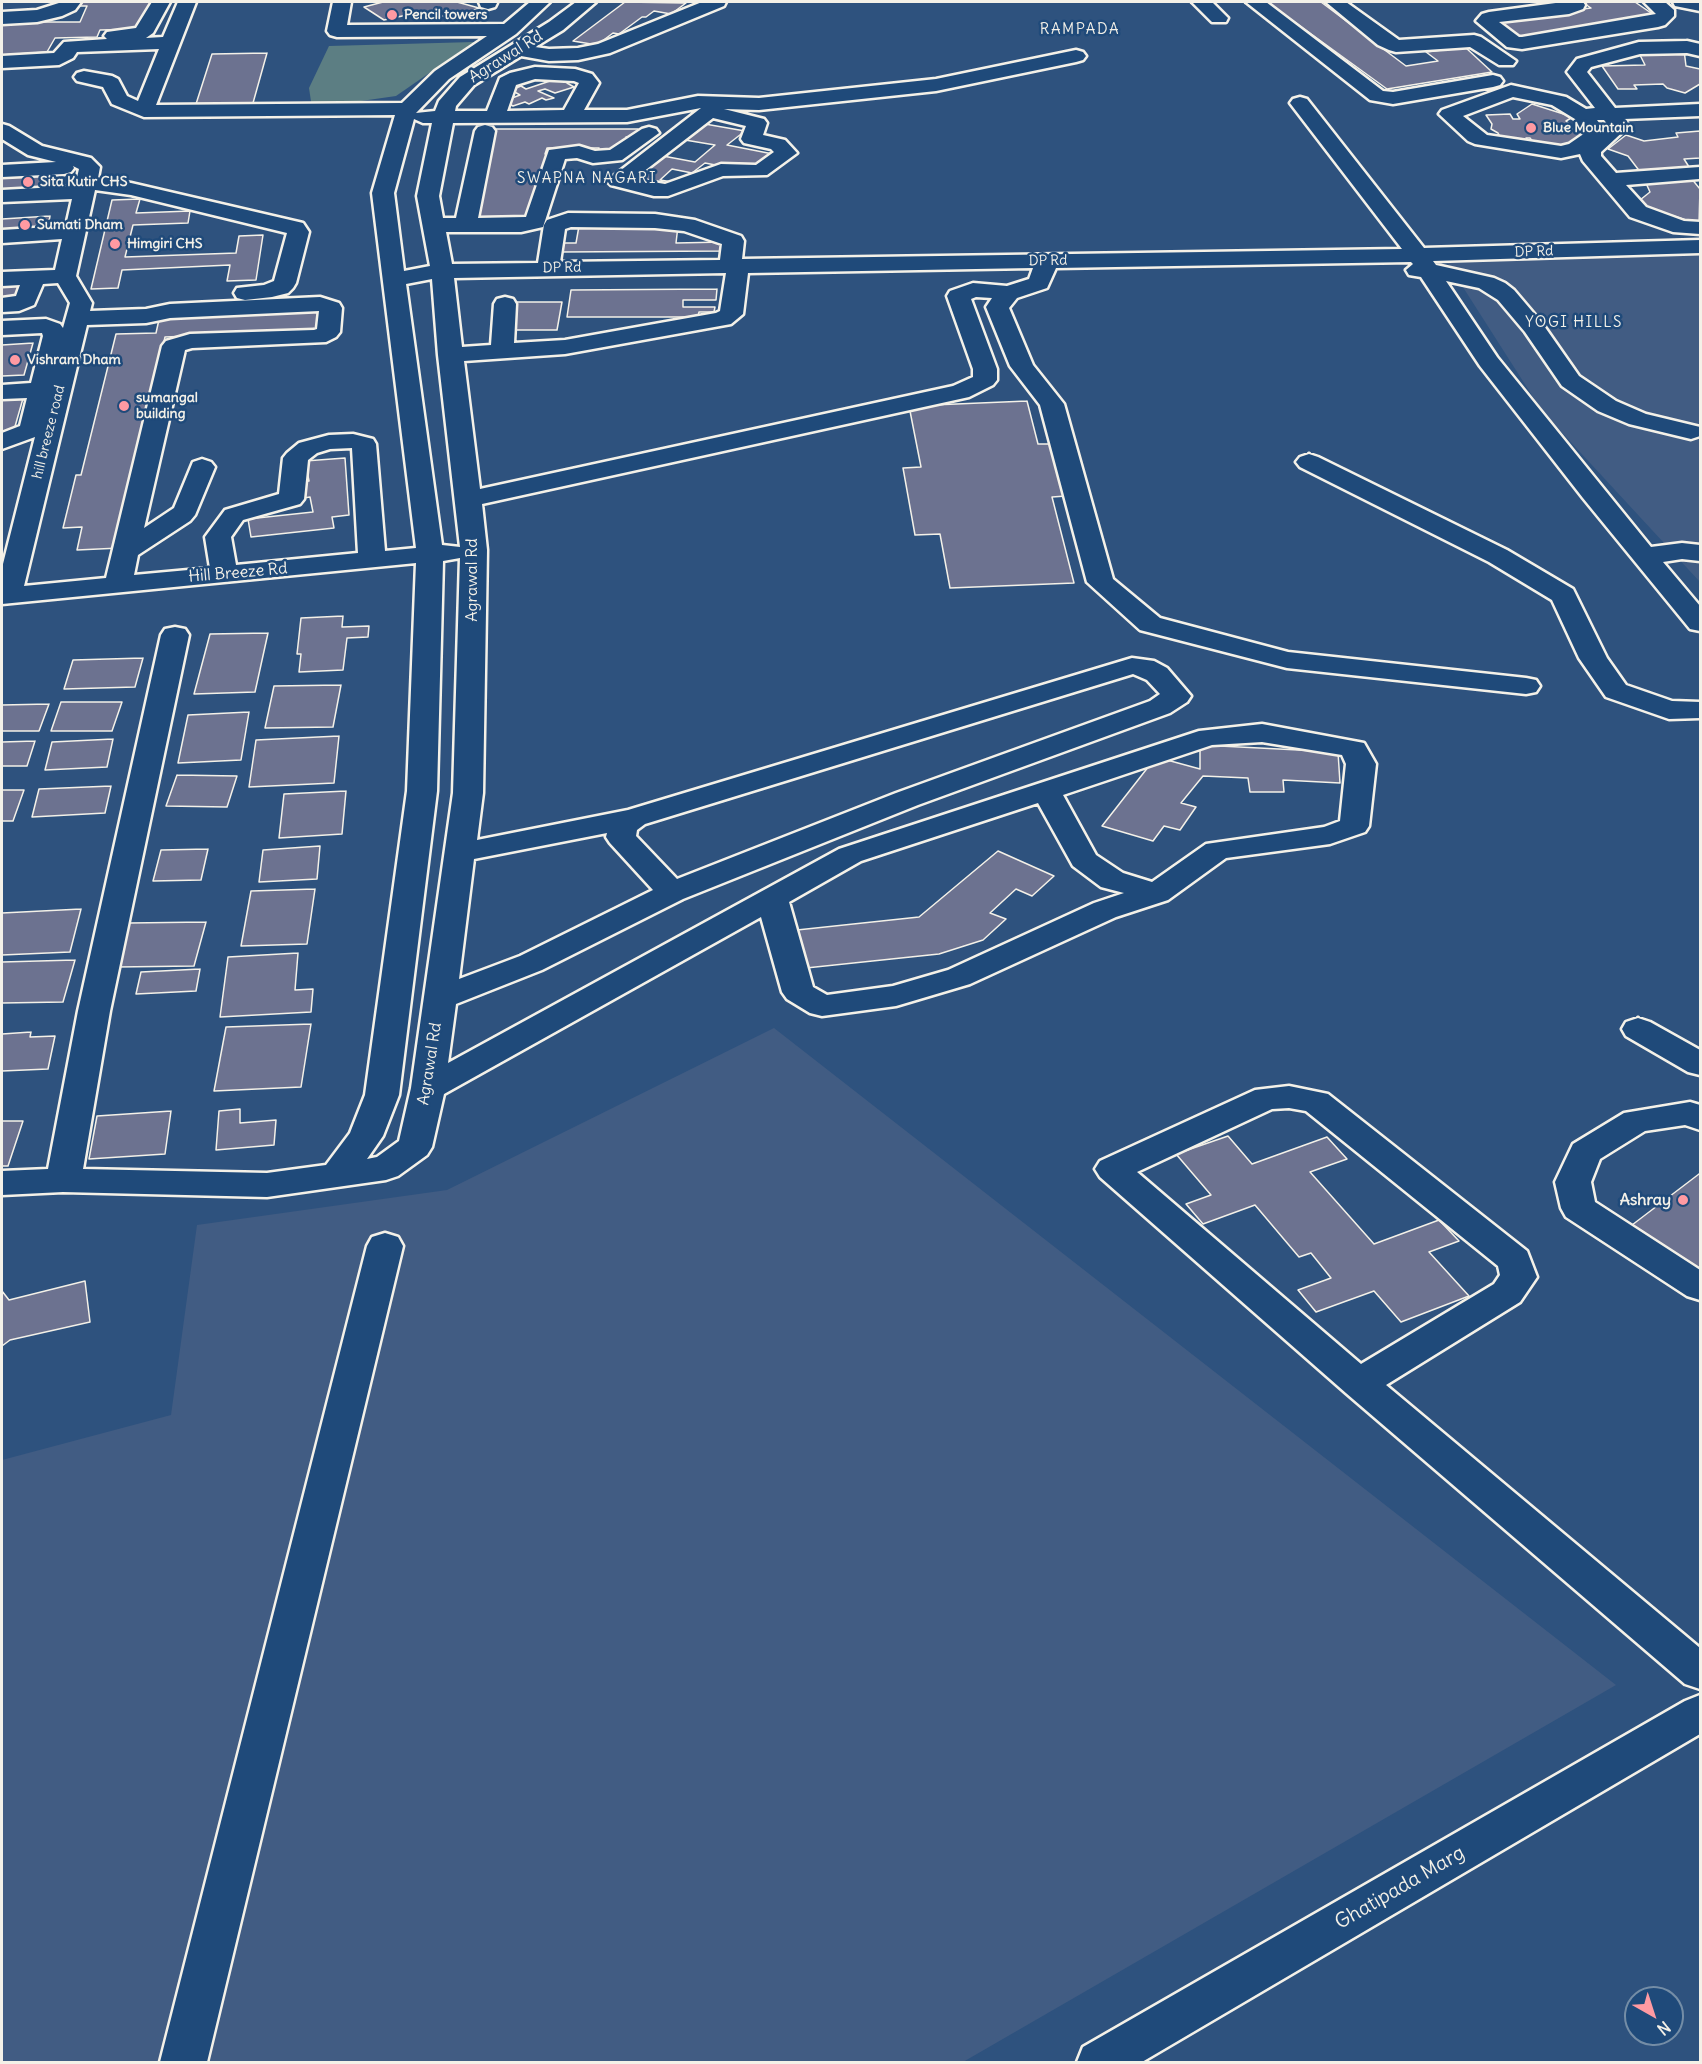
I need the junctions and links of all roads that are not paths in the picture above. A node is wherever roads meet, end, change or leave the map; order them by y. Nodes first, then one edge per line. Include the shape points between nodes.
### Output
1 (72, 2) edge
2 (161, 2) edge
3 (187, 2) edge
4 (342, 2) edge
5 (542, 2) edge
6 (587, 2) edge
7 (717, 2) edge
8 (1201, 2) edge
9 (1255, 2) edge
10 (1335, 2) edge
11 (1572, 2) edge
12 (1653, 2) edge
13 (1682, 2) edge
14 (1701, 6) edge
15 (2, 18) edge
16 (1219, 18) dead end
17 (509, 30) junction
18 (171, 43) junction
19 (70, 46) junction
20 (518, 50) junction
21 (1701, 50) edge
22 (1076, 56) dead end
23 (1506, 61) dead end
24 (2, 62) edge
25 (84, 77) dead end
26 (1497, 80) dead end
27 (1683, 95) dead end
28 (1300, 103) dead end
29 (680, 106) junction
30 (1701, 110) edge
31 (144, 111) junction
32 (573, 112) junction
33 (710, 112) junction
34 (406, 113) junction
35 (1608, 113) junction
36 (530, 116) junction
37 (1582, 116) junction
38 (442, 117) junction
39 (493, 118) junction
40 (1701, 121) edge
41 (2, 130) edge
42 (1700, 170) edge
43 (2, 171) edge
44 (1610, 180) junction
45 (76, 184) junction
46 (2, 196) edge
47 (2, 215) edge
48 (433, 225) junction
49 (466, 225) junction
50 (1701, 228) edge
51 (76, 232) junction
52 (50, 233) junction
53 (2, 236) edge
54 (1701, 246) edge
55 (1423, 263) junction
56 (734, 266) junction
57 (548, 268) junction
58 (442, 271) junction
59 (65, 276) junction
60 (34, 277) junction
61 (1055, 277) junction
62 (2, 279) edge
63 (396, 279) junction
64 (1009, 293) junction
65 (505, 304) dead end
66 (2, 305) edge
67 (79, 311) junction
68 (2, 328) edge
69 (502, 353) junction
70 (450, 356) junction
71 (50, 390) junction
72 (2, 392) edge
73 (1690, 432) dead end
74 (2, 442) edge
75 (1309, 462) dead end
76 (202, 467) dead end
77 (468, 499) junction
78 (474, 550) junction
79 (126, 551) junction
80 (1701, 553) edge
81 (430, 555) junction
82 (1647, 556) junction
83 (372, 560) junction
84 (224, 574) junction
85 (118, 585) junction
86 (5, 596) edge
87 (1701, 623) edge
88 (175, 635) dead end
89 (1526, 686) dead end
90 (1701, 710) edge
91 (1046, 790) junction
92 (634, 818) junction
93 (460, 852) junction
94 (672, 892) junction
95 (1157, 893) junction
96 (772, 898) junction
97 (440, 998) junction
98 (1638, 1029) dead end
99 (1701, 1064) edge
100 (428, 1088) junction
101 (1701, 1119) edge
102 (337, 1175) junction
103 (63, 1180) junction
104 (2, 1183) edge
105 (385, 1246) dead end
106 (1701, 1287) edge
107 (1359, 1383) junction
108 (1701, 1672) edge
109 (1701, 1713) edge
110 (183, 2062) edge
111 (1100, 2062) edge

1 - 15 street via 56,12
2 - 19 street via 143,33 78,39
3 - 18 street
4 - 17 street via 337,31 424,25
5 - 17 street, Agrawal Rd
6 - 20 street, Agrawal Rd
7 - 20 street via 603,49 549,55
8 - 16 street
9 - 26 street via 1377,96 1393,98
10 - 23 street via 1396,46 1474,41
11 - 12 street via 1576,4 1569,8 1485,21 1514,43 1522,44 1652,23 1665,16 1665,10
13 - 14 street
17 - 34 street, Agrawal Rd via 442,75
18 - 19 street
18 - 31 street
19 - 24 street via 59,59
20 - 38 street, Agrawal Rd via 467,81 446,105
21 - 35 street via 1639,48 1584,63 1576,72
22 - 29 street via 936,85 759,104 698,102
25 - 31 street via 111,83 119,100
27 - 35 street
28 - 55 street
29 - 32 street via 627,116
29 - 33 street
30 - 35 street
31 - 34 street
32 - 36 street
32 - 39 street
32 - 39 street via 589,83 585,78 535,73 507,82
33 - 33 street via 757,123 751,139 778,144 788,153 760,171 721,170 668,190 618,181
34 - 38 street
34 - 63 street, Agrawal Rd via 383,193
35 - 37 street
35 - 40 street
35 - 44 street via 1589,153
36 - 39 street
36 - 49 street via 527,127 651,129 615,156 556,154 535,222
37 - 37 street via 1595,135 1576,149 1561,152 1482,140 1449,114 1518,90 1559,101
38 - 39 street
38 - 48 street, Agrawal Rd via 428,196
39 - 49 street
41 - 45 street via 35,151 84,162
42 - 44 street
43 - 45 street
44 - 50 street via 1638,212 1681,227
45 - 46 street
45 - 51 street
45 - 67 street via 131,189 286,225 298,232 285,284 280,288
47 - 52 street via 56,214
48 - 49 street
48 - 58 street, Agrawal Rd
51 - 52 street
51 - 59 street
52 - 53 street
54 - 55 street, DP Rd
55 - 61 street
55 - 61 street, DP Rd
55 - 73 street via 1497,288 1534,328 1570,381 1606,406
55 - 82 street via 1488,361
56 - 57 street, DP Rd
56 - 57 street via 733,241 687,225 568,220 555,225
56 - 61 street, DP Rd
56 - 69 street via 731,314 723,319 565,347
57 - 58 street, DP Rd
58 - 63 street, DP Rd
58 - 70 street, Agrawal Rd
59 - 60 street
59 - 67 street
60 - 62 street
60 - 66 street via 24,302
61 - 64 street
63 - 81 street, Agrawal Rd
64 - 77 street via 973,290 958,296 985,369 985,380 960,392
64 - 89 street via 998,308 1022,366 1052,404 1100,582 1150,624 1287,660
65 - 69 street
67 - 71 street, hill breeze road
67 - 79 street via 118,325 170,311 320,304 331,308 328,332 318,337 190,341 174,346
68 - 71 street via 52,329 55,336
69 - 70 street
70 - 77 street, Agrawal Rd
71 - 72 street
71 - 74 street via 31,430
71 - 86 street, hill breeze road
75 - 90 street via 1498,556 1563,595 1593,658 1616,691 1669,710
76 - 79 street via 181,516
77 - 78 street, Agrawal Rd
78 - 81 street, Hill Breeze Rd
78 - 93 street, Agrawal Rd via 468,793
79 - 85 street
80 - 82 street via 1682,551
81 - 83 street, Hill Breeze Rd
81 - 102 street, Agrawal Rd via 422,791 382,1095 366,1136
82 - 87 street
83 - 84 street, Hill Breeze Rd
83 - 84 street via 364,444 329,442 308,448 296,458 291,499 234,515 218,537
84 - 85 street, Hill Breeze Rd
85 - 86 street, Hill Breeze Rd
88 - 103 street via 94,1011
91 - 95 street via 1084,860 1112,880
91 - 95 street via 1209,737 1262,733 1354,749 1361,764 1354,826 1330,835 1217,850
91 - 96 street via 850,855
92 - 93 street
92 - 94 street via 623,826 621,837
92 - 94 street via 1132,666 1157,674 1177,696 1160,707 907,799
93 - 97 street, Agrawal Rd
94 - 97 street via 531,963
95 - 96 street via 1105,910 959,977 896,996 822,1006 798,992
96 - 100 street
97 - 100 street, Agrawal Rd
98 - 99 street
100 - 102 street, Agrawal Rd via 415,1147 386,1168
101 - 106 street via 1690,1113 1636,1121 1584,1152 1573,1182 1579,1209
102 - 103 street, Agrawal Rd via 267,1185
103 - 104 street, Agrawal Rd
105 - 110 street
107 - 107 street via 1270,1307 1112,1169 1267,1098 1316,1102 1514,1260 1519,1277 1507,1293
107 - 108 street
109 - 111 street, Ghatipada Marg

